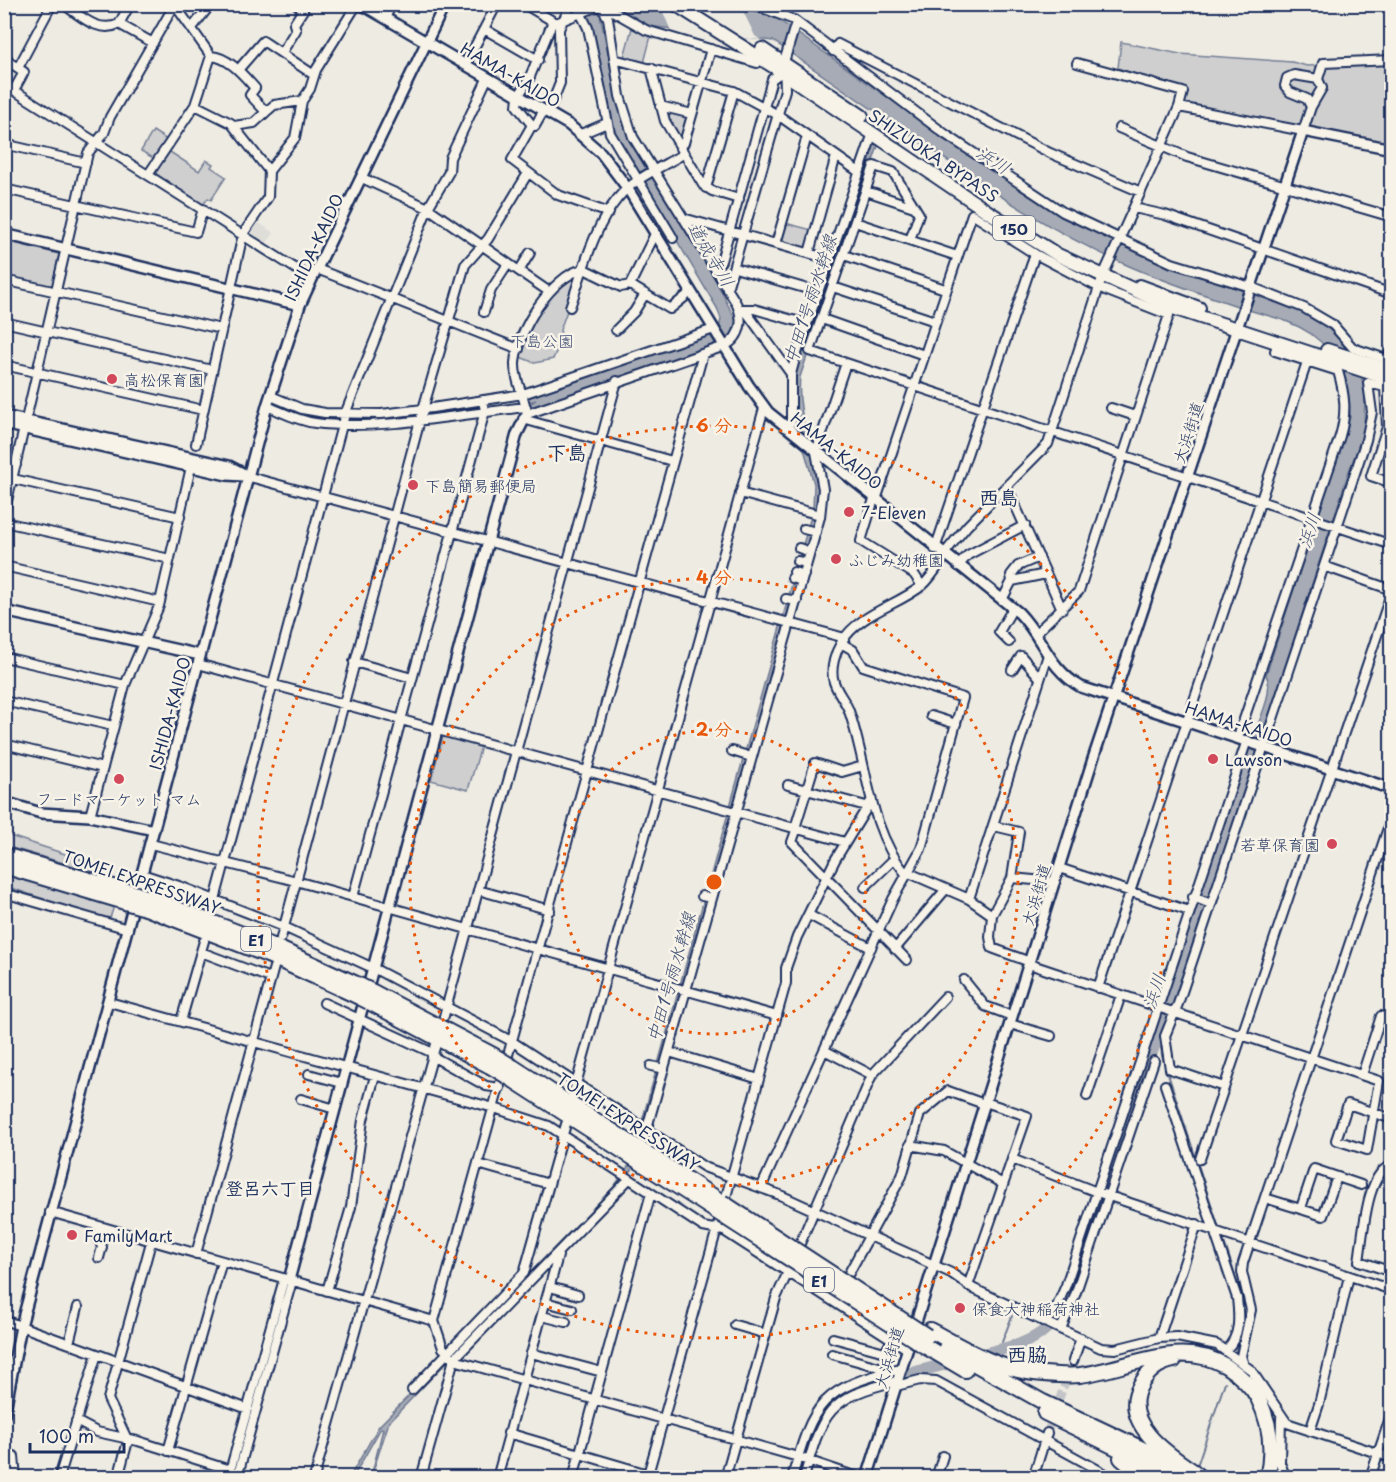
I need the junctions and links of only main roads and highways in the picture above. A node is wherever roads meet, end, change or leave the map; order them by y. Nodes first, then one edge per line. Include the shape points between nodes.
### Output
1 (675, 4) edge
2 (689, 4) edge
3 (784, 63) junction
4 (1103, 279) junction
5 (1240, 320) junction
6 (1328, 355) junction
7 (1390, 364) edge
8 (1362, 366) junction
9 (1387, 384) edge
10 (4, 855) edge
11 (4, 866) edge
12 (126, 896) junction
13 (719, 1207) junction
14 (926, 1337) junction
15 (956, 1354) junction
16 (969, 1367) junction
17 (1086, 1435) junction
18 (1193, 1474) edge
19 (1145, 1478) edge
20 (1260, 1478) edge
21 (1266, 1478) edge

1 - 3 highway, SHIZUOKA BYPASS / 150 via 728,37
2 - 3 highway, SHIZUOKA BYPASS / 150
3 - 4 highway, SHIZUOKA BYPASS / 150 via 997,211
3 - 4 highway, SHIZUOKA BYPASS / 150 via 873,133 1025,235
4 - 5 highway, SHIZUOKA BYPASS / 150 via 1176,309
5 - 6 highway, SHIZUOKA BYPASS / 150
5 - 6 highway, SHIZUOKA BYPASS / 150 via 1278,342
6 - 8 highway, SHIZUOKA BYPASS / 150
7 - 8 highway, SHIZUOKA BYPASS / 150
8 - 9 highway, SHIZUOKA BYPASS / 150
10 - 12 highway, TOMEI EXPRESSWAY / E1
11 - 12 highway, TOMEI EXPRESSWAY / E1
12 - 13 highway, TOMEI EXPRESSWAY / E1, bridge via 273,946 365,994 491,1061 508,1078 629,1148
13 - 14 highway, TOMEI EXPRESSWAY / E1, bridge
13 - 14 highway, TOMEI EXPRESSWAY / E1, bridge
14 - 15 highway, TOMEI EXPRESSWAY / E1
15 - 16 highway, TOMEI EXPRESSWAY / E1
15 - 21 highway via 1041,1374 1079,1375 1165,1355 1211,1359 1235,1372 1255,1393 1262,1407 1271,1440
16 - 17 highway, TOMEI EXPRESSWAY / E1
16 - 18 highway, TOMEI EXPRESSWAY / E1
17 - 18 highway, TOMEI EXPRESSWAY / E1
17 - 19 highway
18 - 20 highway via 1151,1437 1136,1411 1138,1389 1145,1377 1159,1365 1178,1360 1216,1367 1253,1400 1264,1435

